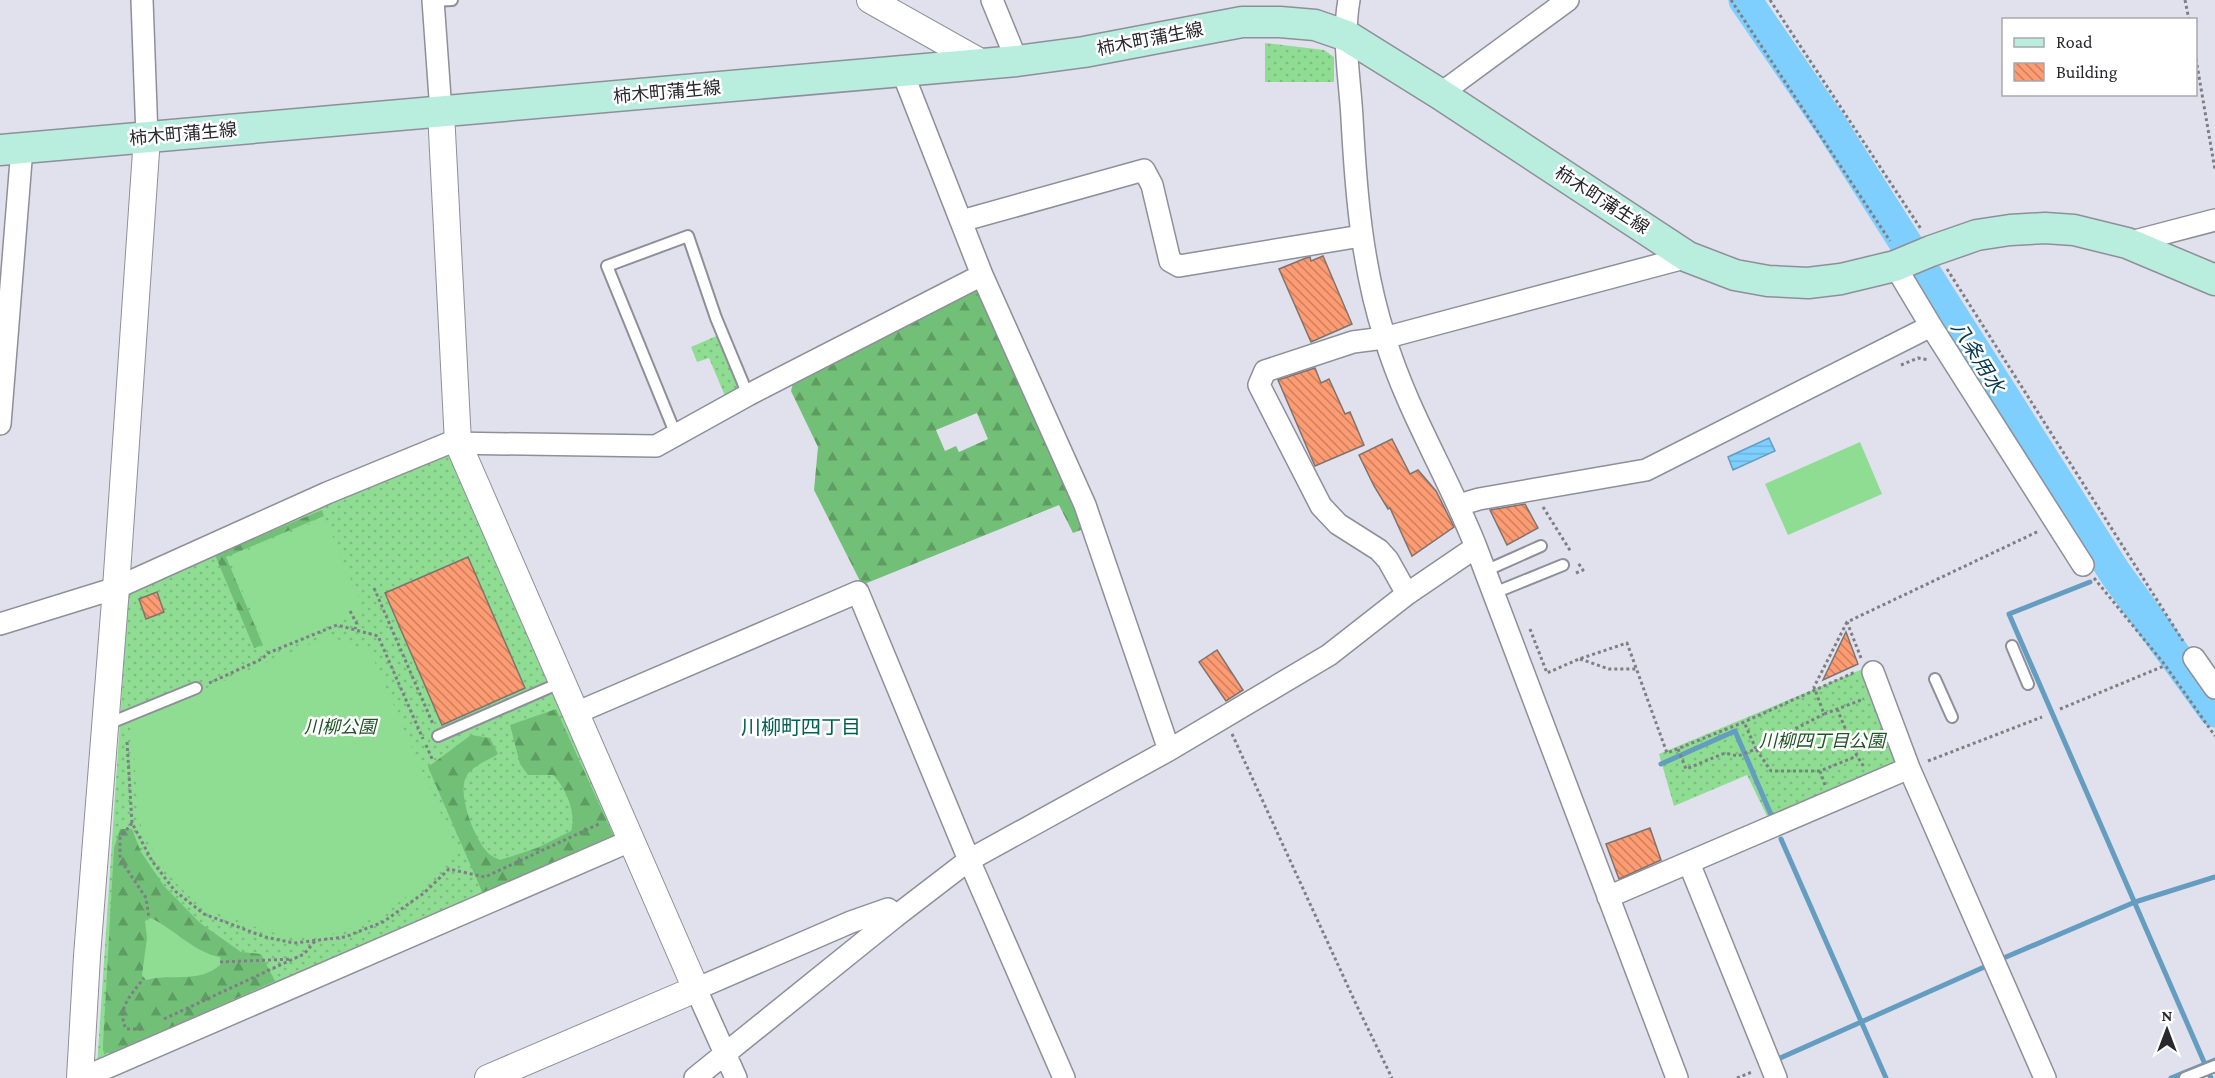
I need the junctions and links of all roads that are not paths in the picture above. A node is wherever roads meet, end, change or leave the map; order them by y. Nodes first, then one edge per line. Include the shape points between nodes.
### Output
1 (142, 0) edge
2 (440, 0) edge
3 (870, 0) edge
4 (992, 0) edge
5 (1349, 0) edge
6 (1568, 0) edge
7 (1347, 36) junction
8 (1017, 61) junction
9 (984, 64) junction
10 (902, 71) junction
11 (1440, 94) junction
12 (441, 112) junction
13 (147, 137) junction
14 (11, 149) edge
15 (2215, 220) edge
16 (961, 221) junction
17 (1361, 236) junction
18 (2127, 243) junction
19 (1688, 257) junction
20 (1916, 257) junction
21 (982, 275) junction
22 (2215, 279) edge
23 (1931, 326) junction
24 (1384, 338) junction
25 (748, 395) junction
26 (0, 424) edge
27 (676, 435) junction
28 (458, 442) junction
29 (1460, 505) junction
30 (1541, 546) dead end
31 (1476, 547) junction
32 (2076, 562) road end
33 (1563, 565) dead end
34 (1485, 571) junction
35 (116, 588) junction
36 (1494, 593) junction
37 (1407, 594) junction
38 (0, 624) edge
39 (2012, 646) dead end
40 (2194, 658) road end
41 (1867, 665) road end
42 (1935, 679) dead end
43 (562, 682) junction
44 (2028, 684) dead end
45 (196, 688) road end
46 (2215, 688) edge
47 (576, 713) junction
48 (1952, 717) dead end
49 (116, 719) junction
50 (438, 736) road end
51 (1169, 750) junction
52 (1909, 768) junction
53 (630, 842) junction
54 (969, 860) junction
55 (1689, 863) junction
56 (1608, 897) junction
57 (896, 916) junction
58 (696, 989) junction
59 (726, 1054) junction
60 (2215, 1066) edge
61 (80, 1076) edge
62 (489, 1078) edge
63 (695, 1078) edge
64 (736, 1078) edge
65 (1064, 1078) edge
66 (1677, 1078) edge
67 (1776, 1078) edge
68 (2045, 1078) edge
69 (2185, 1078) edge

1 - 13 street
2 - 12 street
3 - 9 street
4 - 8 street
5 - 7 street
6 - 11 street
7 - 8 main road, 柿木町蒲生線 via 1315,25 1242,22
7 - 11 main road, 柿木町蒲生線
7 - 17 street
8 - 9 main road, 柿木町蒲生線
9 - 10 main road, 柿木町蒲生線
10 - 12 main road, 柿木町蒲生線
10 - 16 street
11 - 19 main road, 柿木町蒲生線
12 - 13 main road, 柿木町蒲生線
12 - 28 street
13 - 14 main road, 柿木町蒲生線
13 - 35 street
14 - 26 street
15 - 18 street
16 - 17 street via 1144,170 1152,185 1170,261 1179,266
16 - 21 street
17 - 24 street
18 - 20 main road, 柿木町蒲生線 via 2073,230 2010,230 1977,235
18 - 22 main road, 柿木町蒲生線
19 - 20 main road, 柿木町蒲生線 via 1735,275 1809,283 1841,279
19 - 24 street
20 - 23 street
21 - 25 street
21 - 51 street via 1085,505
23 - 29 street via 1646,470
23 - 32 street
24 - 29 street via 1416,419
24 - 37 street via 1353,342 1265,371 1259,385 1321,506 1338,524 1380,550
25 - 27 street
25 - 27 lane via 688,236 607,266
27 - 28 street via 656,446
28 - 35 street via 327,493
28 - 43 street
29 - 31 street
30 - 34 lane
31 - 34 street
31 - 37 street
33 - 36 lane
34 - 36 street
35 - 38 street
35 - 49 street
36 - 56 street
37 - 51 street via 1329,655
39 - 44 lane
40 - 46 street
41 - 52 street via 1904,737
42 - 48 lane
43 - 47 street
43 - 50 lane
45 - 49 lane
47 - 53 street
47 - 54 street via 858,592
49 - 61 street via 87,956
51 - 54 street
52 - 55 street
52 - 68 street via 1982,947
53 - 58 street
53 - 61 street
54 - 57 street
54 - 65 street
55 - 56 street
55 - 67 street
56 - 66 street
57 - 58 street via 888,909 851,922
57 - 59 street
58 - 59 street
58 - 62 street
59 - 63 street
59 - 64 street
60 - 69 lane

